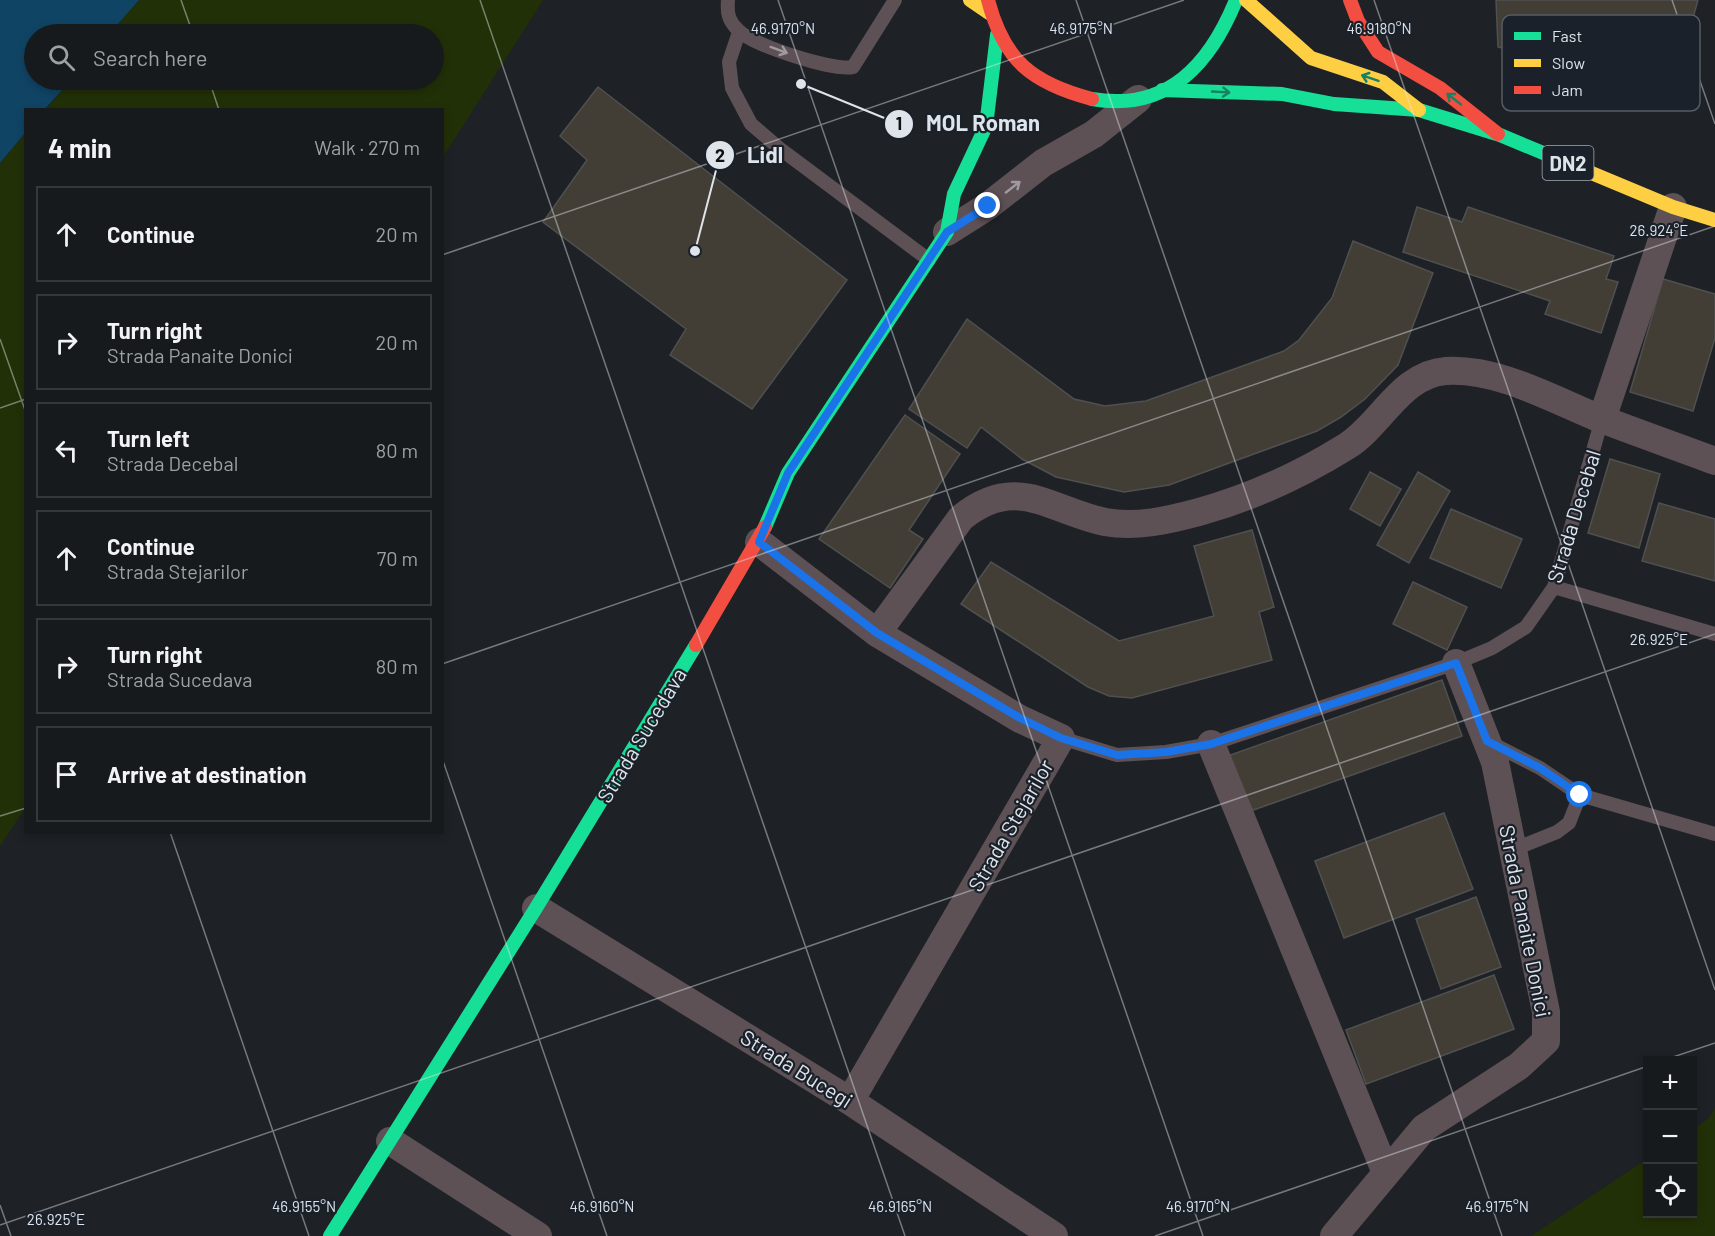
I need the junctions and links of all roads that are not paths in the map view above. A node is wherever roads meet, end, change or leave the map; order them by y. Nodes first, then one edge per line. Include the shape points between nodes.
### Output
1 (728, 0) edge
2 (895, 0) edge
3 (970, 0) edge
4 (1236, 0) edge
5 (1246, 0) edge
6 (1350, 0) edge
7 (988, 6) edge
8 (739, 32) junction
9 (997, 35) junction
10 (1150, 94) junction
11 (1419, 110) junction
12 (1500, 135) junction
13 (1673, 207) junction
14 (1715, 220) edge
15 (947, 232) junction
16 (929, 260) junction
17 (1602, 419) junction
18 (1715, 461) edge
19 (759, 542) junction
20 (1554, 587) junction
21 (877, 633) junction
22 (1715, 634) edge
23 (1456, 663) junction
24 (1061, 738) junction
25 (1487, 741) junction
26 (1211, 744) junction
27 (1580, 795) junction
28 (1715, 834) edge
29 (1512, 850) junction
30 (536, 908) junction
31 (850, 1101) junction
32 (390, 1141) junction
33 (1386, 1173) junction
34 (330, 1236) edge
35 (538, 1236) edge
36 (1054, 1236) edge
37 (1334, 1236) edge

1 - 8 lane via 727,15
8 -> 2 lane via 774,49 840,69 853,68
3 - 7 main road, DN2
4 - 10 main road, DN2 via 1206,59 1183,80
11 -> 5 main road, DN2 via 1383,82 1311,58
12 -> 6 main road via 1440,88 1378,52
7 - 9 main road, DN2
8 - 16 lane via 729,62 732,88 751,124
9 - 10 main road, DN2 via 1027,70 1065,92 1103,102
9 - 15 main road, Strada Sucedava via 986,126 954,194
10 -> 11 main road, DN2 via 1282,94 1334,104
15 -> 10 street, Strada Sucedava via 1043,163 1094,134
11 - 12 main road, DN2
12 - 13 main road, DN2
13 - 14 main road, DN2
13 - 17 street, Strada Decebal
15 - 16 main road, Strada Sucedava
16 - 19 main road, Strada Sucedava via 788,473
17 - 18 street
17 - 20 lane, Strada Decebal
17 - 21 street via 1472,371 1443,371 1410,385 1350,445 1266,491 1198,513 1145,524 1106,522 1037,499 1010,495 979,503 962,518
19 - 21 street, Strada Stejarilor
19 - 30 main road, Strada Sucedava
20 - 22 lane
20 - 23 lane, Strada Decebal via 1526,627 1492,648
21 - 24 street, Strada Stejarilor
23 - 25 street, Strada Panaite Donici
23 - 26 lane, Strada Decebal
24 - 26 lane, Strada Decebal via 1117,755
24 - 31 street, Strada Stejarilor
25 - 27 lane via 1540,768
25 - 29 street, Strada Panaite Donici via 1495,762
26 - 33 street
27 - 28 lane
27 - 29 lane via 1569,824
29 - 33 street, Strada Panaite Donici via 1546,1012 1546,1041 1519,1066 1424,1128
30 - 31 street, Strada Bucegi
30 - 32 main road, Strada Sucedava
31 - 36 street, Strada Bucegi
32 - 34 main road, Strada Sucedava
32 - 35 street
33 - 37 street, Strada Panaite Donici

